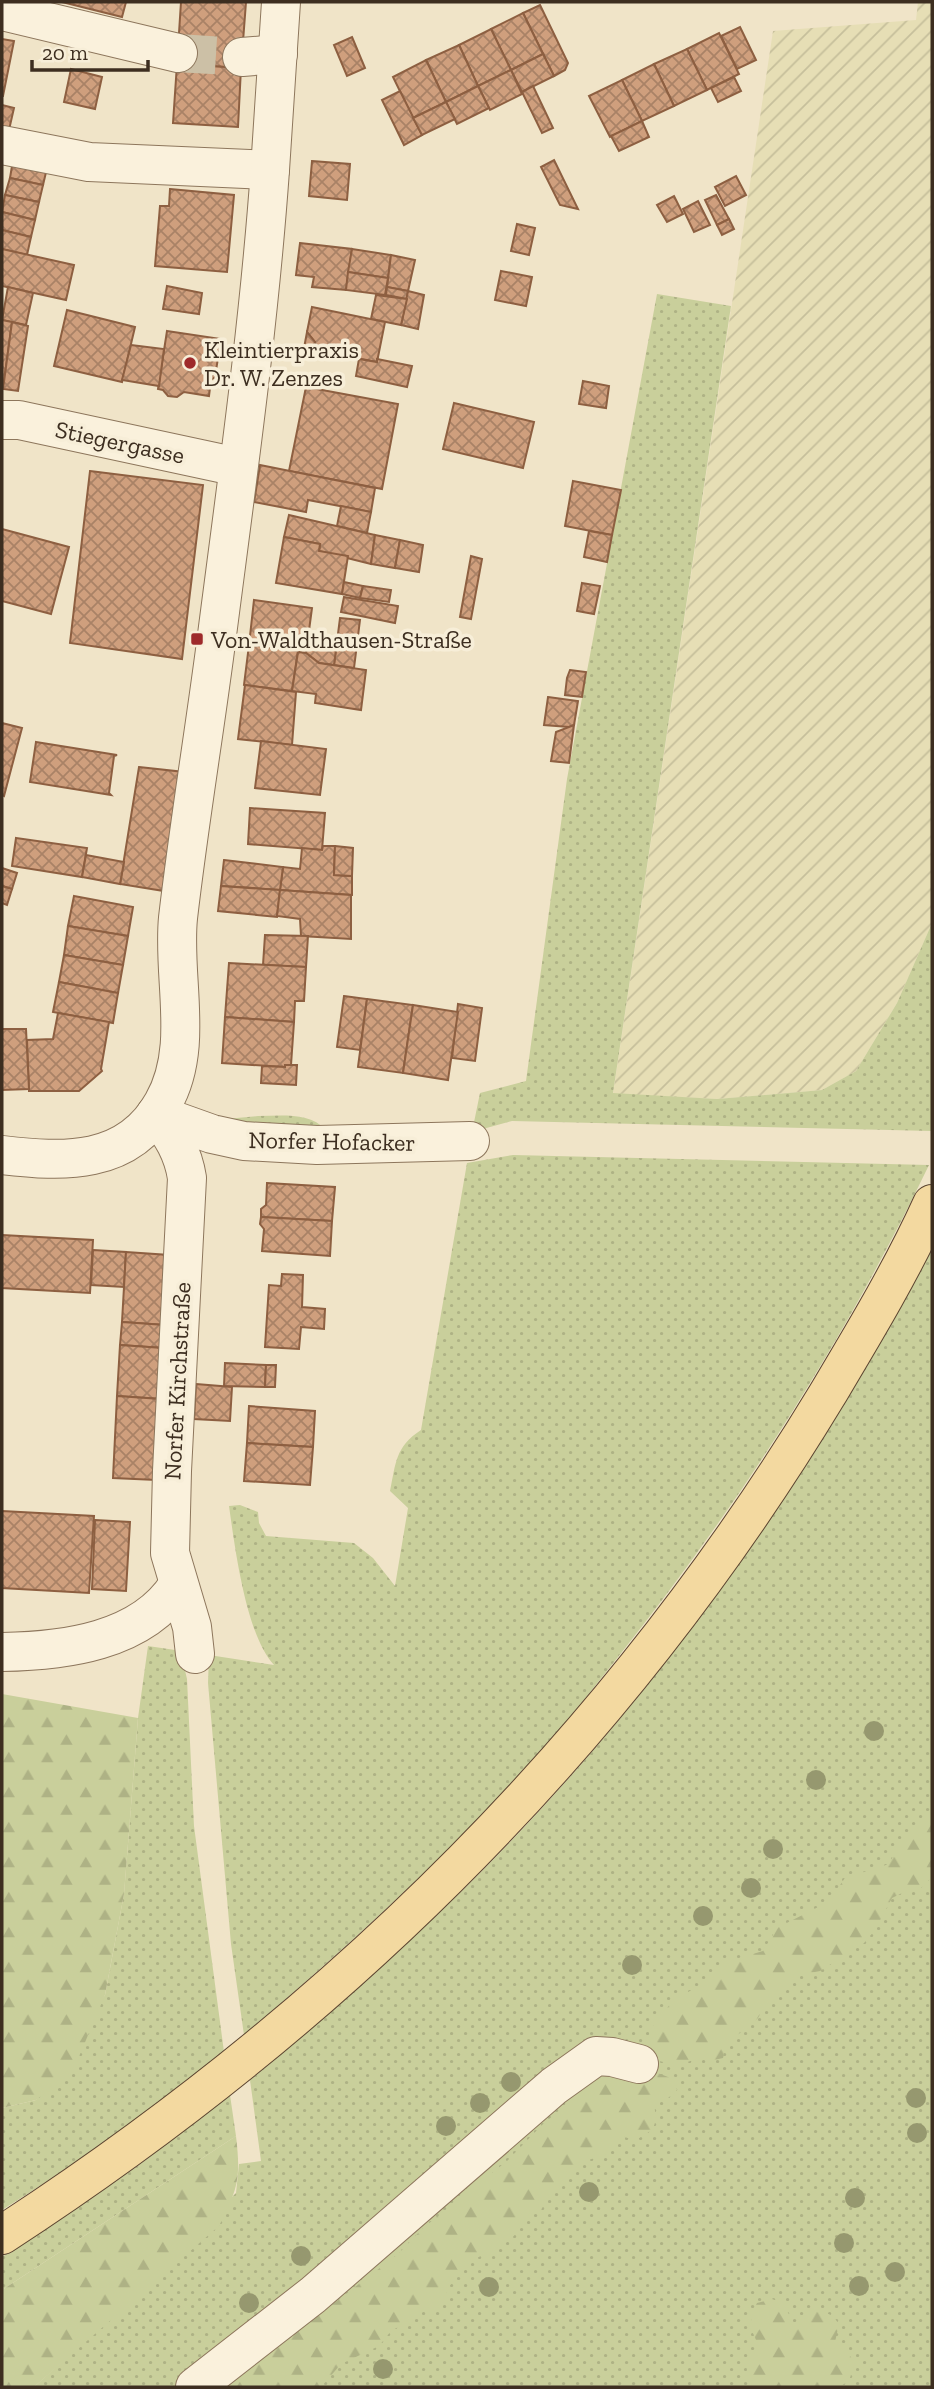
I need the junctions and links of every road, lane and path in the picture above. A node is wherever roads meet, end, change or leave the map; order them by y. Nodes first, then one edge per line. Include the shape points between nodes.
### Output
1 (281, 2) edge
2 (2, 12) edge
3 (178, 53) tunnel mouth
4 (2, 145) edge
5 (270, 170) junction
6 (2, 420) edge
7 (238, 467) junction
8 (156, 1115) junction
9 (470, 1141) dead end
10 (2, 1155) edge
11 (932, 1204) edge
12 (178, 1585) junction
13 (2, 1652) edge
14 (195, 1654) dead end
15 (639, 2064) dead end
16 (2, 2235) edge
17 (195, 2387) edge

1 - 5 street via 260,55
2 - 3 street
4 - 5 street via 89,162
5 - 7 street
6 - 7 street, Stiegergasse
7 - 8 street via 178,921 178,1052 173,1081
8 - 9 street, Norfer Hofacker via 244,1141 317,1145
8 - 10 street via 124,1143 102,1153 68,1160
8 - 12 street, Norfer Kirchstraße via 174,1138 187,1178 170,1553
11 - 16 main road via 789,1458 647,1655 553,1767 426,1901 257,2050 146,2137
12 - 13 street via 156,1611 107,1637 48,1650
12 - 14 street, Norfer Kirchstraße
15 - 17 street via 596,2056 554,2086 313,2295

